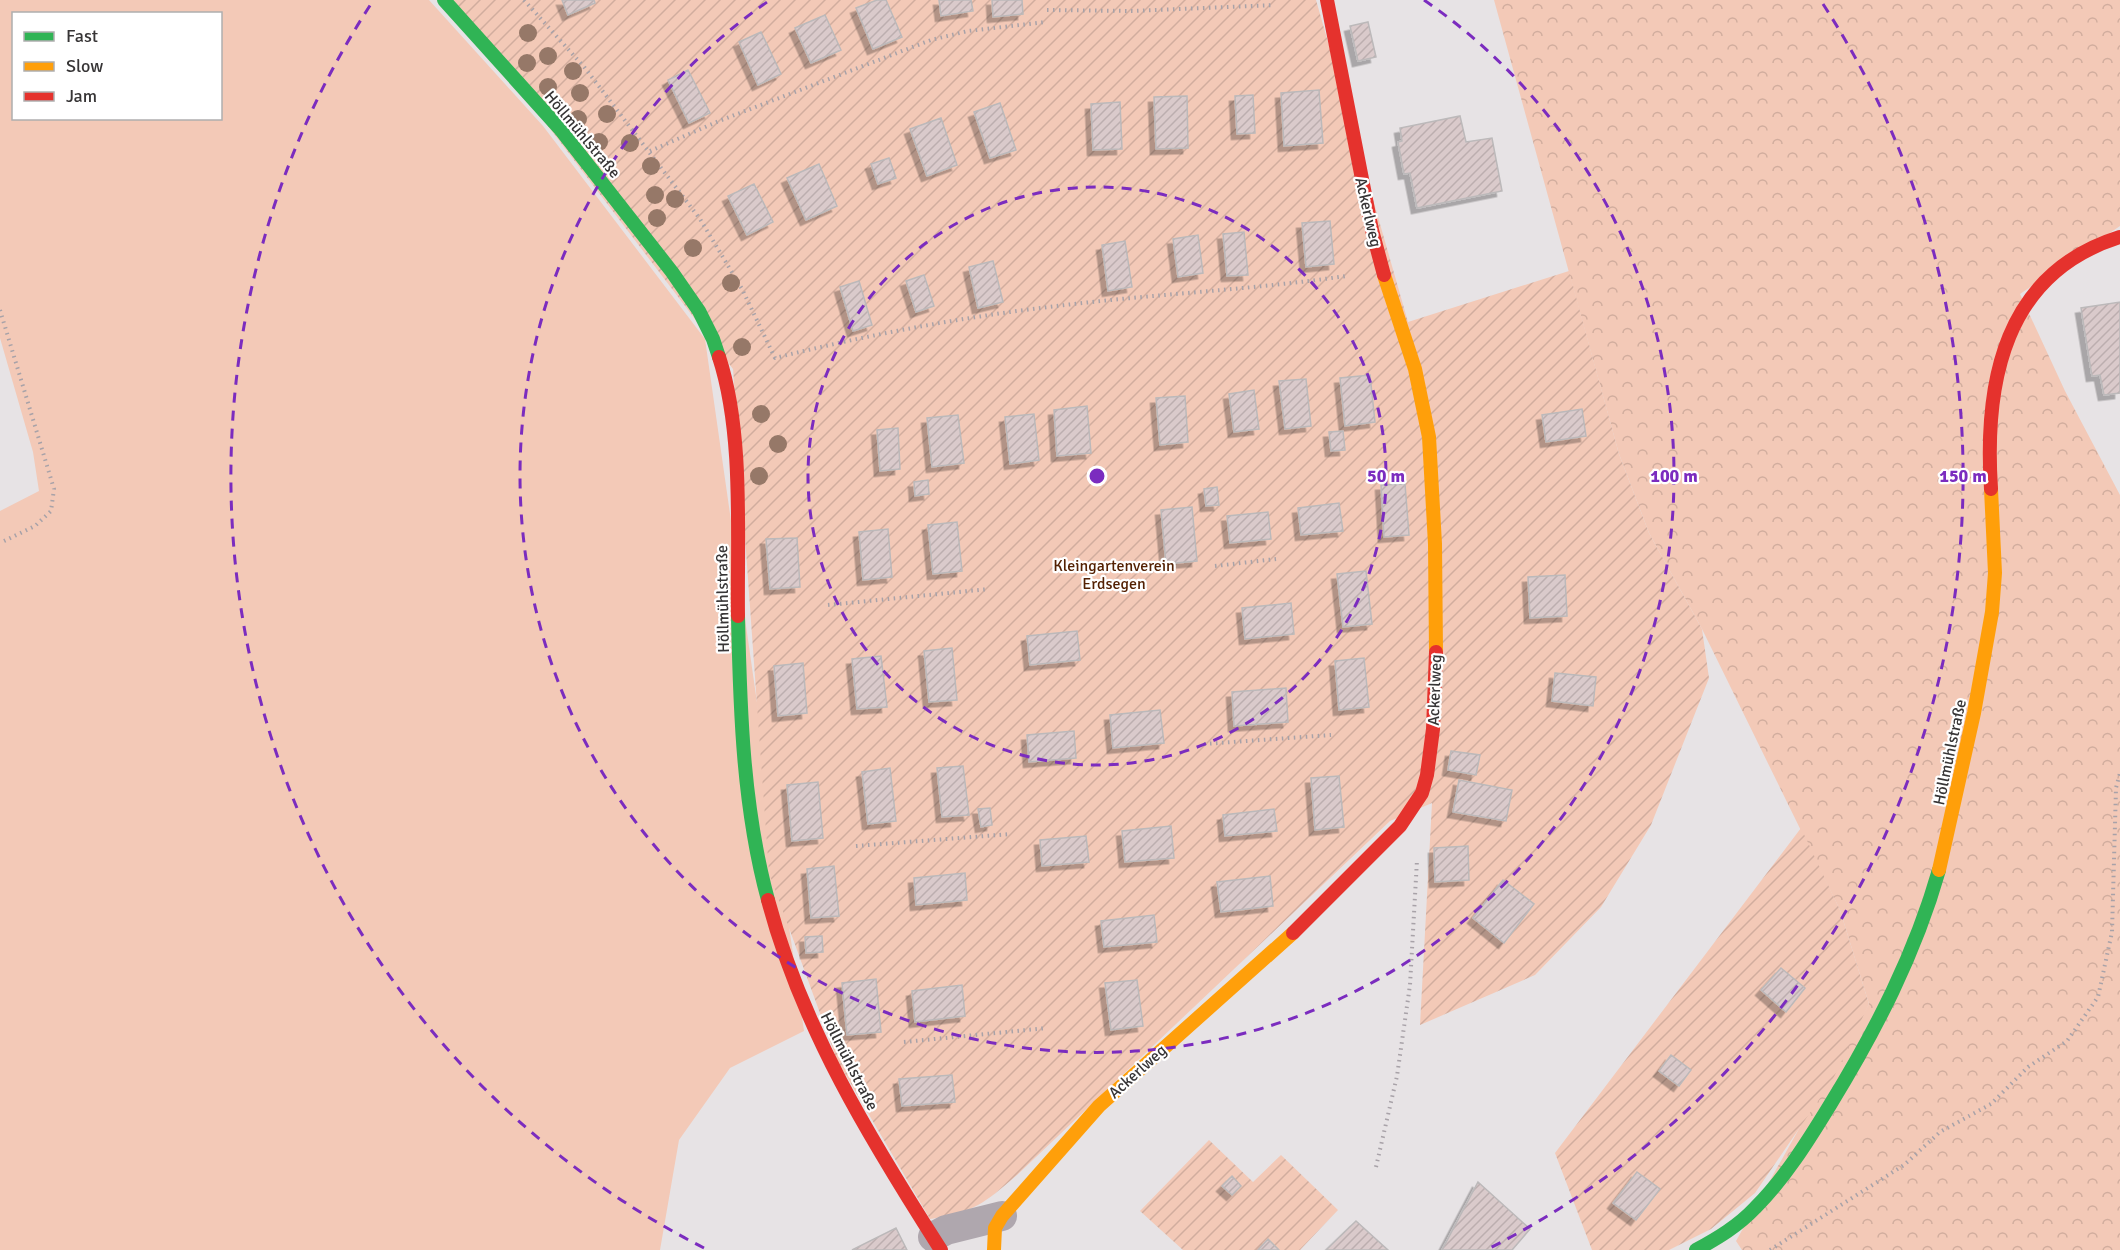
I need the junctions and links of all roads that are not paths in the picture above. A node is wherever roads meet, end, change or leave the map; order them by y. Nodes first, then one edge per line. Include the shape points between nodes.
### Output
1 (444, 0) edge
2 (1327, 0) edge
3 (2120, 237) edge
4 (1002, 1216) junction
5 (937, 1243) edge
6 (994, 1250) edge
7 (1696, 1250) edge

1 - 5 street, Höllmühlstraße via 616,199 696,305 712,337 732,409 742,720 748,798 761,876 798,993 830,1064 885,1164
2 - 4 street, Ackerlweg via 1382,270 1414,369 1429,437 1436,637 1427,775 1422,793 1400,826 1278,948 1099,1106
3 - 7 street, Höllmühlstraße via 2087,249 2063,264 2030,300 2008,337 1989,438 1994,590 1987,646 1953,814 1917,939 1859,1057 1795,1162 1758,1207 1712,1243
4 - 5 street via 946,1230
4 - 6 street, Ackerlweg via 995,1228

